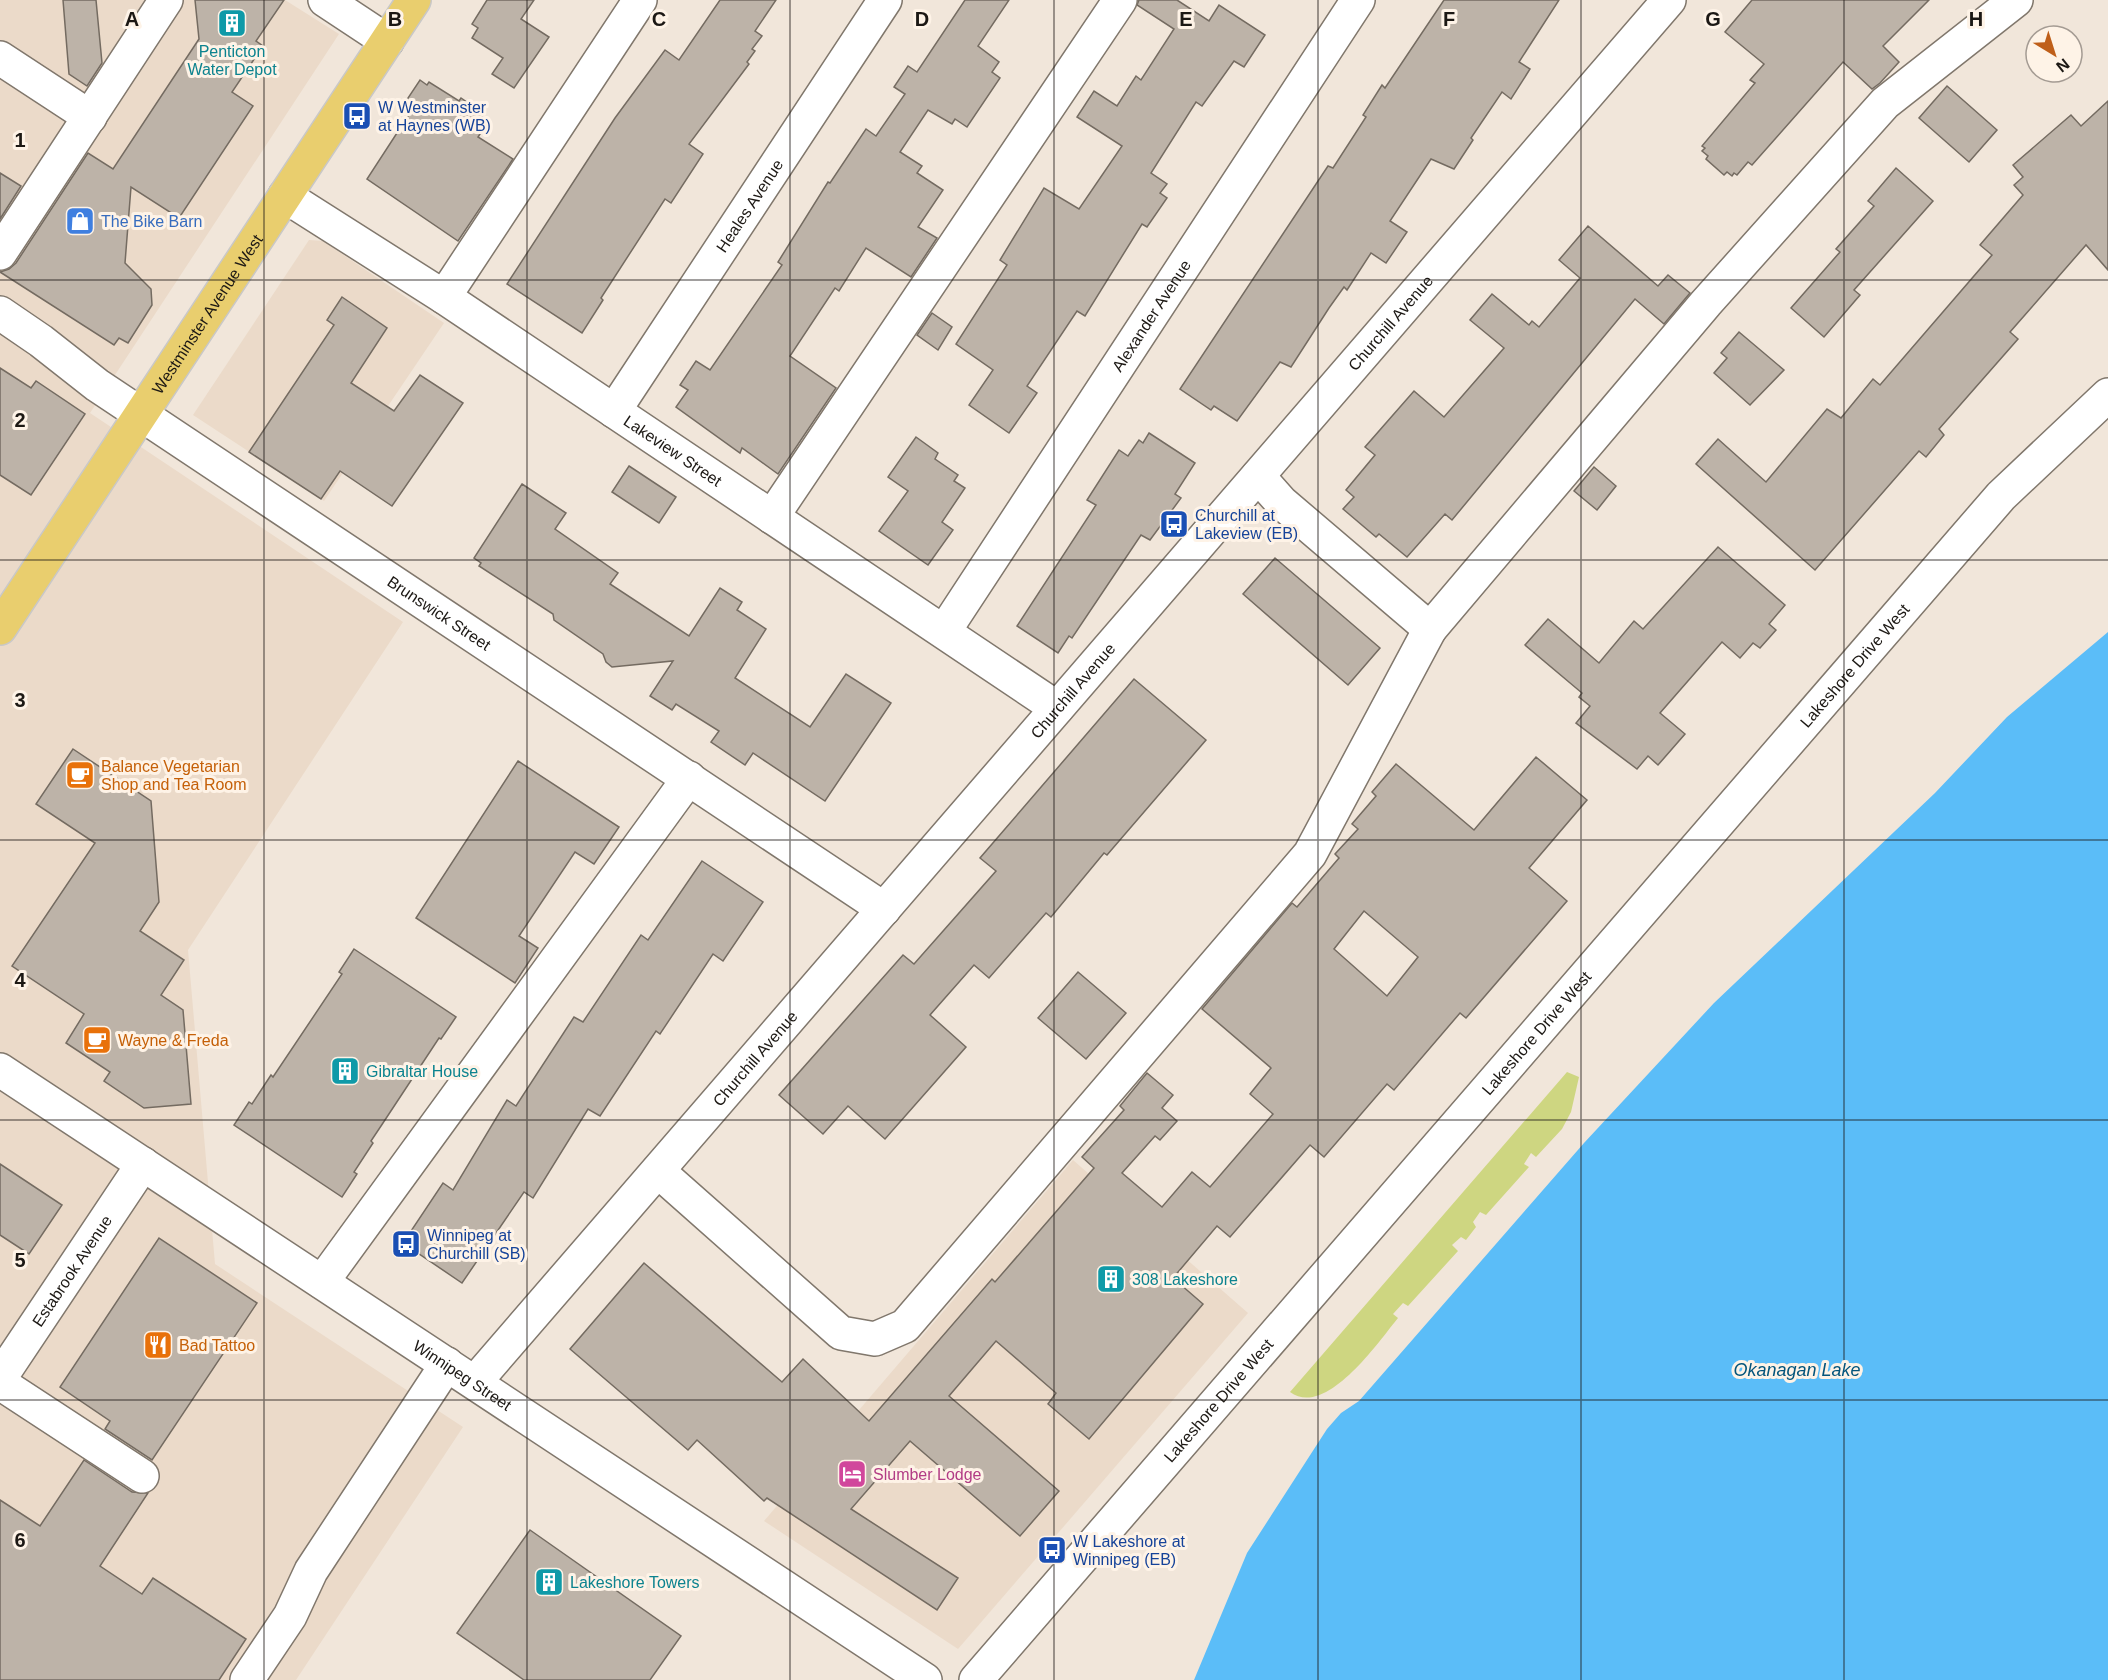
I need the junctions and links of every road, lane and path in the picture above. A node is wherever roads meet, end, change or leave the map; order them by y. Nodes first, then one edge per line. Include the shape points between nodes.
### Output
1 (166, 0) edge
2 (325, 0) edge
3 (414, 0) edge
4 (640, 0) edge
5 (885, 0) edge
6 (1120, 0) edge
7 (1358, 0) edge
8 (1669, 0) edge
9 (2016, 0) edge
10 (387, 41) junction
11 (0, 58) edge
12 (90, 117) junction
13 (285, 196) junction
14 (0, 254) edge
15 (444, 297) junction
16 (0, 313) edge
17 (2108, 395) edge
18 (614, 411) junction
19 (141, 414) junction
20 (1258, 476) junction
21 (772, 517) junction
22 (0, 628) edge
23 (1430, 628) junction
24 (945, 630) junction
25 (1057, 708) junction
26 (689, 778) junction
27 (884, 909) junction
28 (0, 1070) edge
29 (143, 1164) junction
30 (658, 1171) junction
31 (322, 1282) junction
32 (447, 1364) junction
33 (0, 1378) edge
34 (475, 1382) junction
35 (0, 1383) edge
36 (142, 1476) dead end
37 (247, 1680) edge
38 (925, 1680) edge
39 (976, 1680) edge

1 - 12 street
2 - 10 street
3 - 10 main road, Westminster Avenue West
4 - 15 street
5 - 18 street, Heales Avenue
6 - 21 street
7 - 24 street, Alexander Avenue
8 - 20 street, Churchill Avenue
9 - 23 street via 1885,103 1706,303
10 - 13 main road, Westminster Avenue West
11 - 12 street
12 - 14 street
13 - 15 street, Lakeview Street
13 - 19 main road, Westminster Avenue West
15 - 18 street, Lakeview Street
16 - 19 street, Brunswick Street
17 - 39 street, Lakeshore Drive West via 2001,496
18 - 21 street, Lakeview Street
19 - 22 main road, Westminster Avenue West
19 - 26 street, Brunswick Street
20 - 23 street via 1281,502
20 - 25 street, Churchill Avenue
21 - 24 street, Lakeview Street
23 - 30 street via 1310,854 905,1326 875,1339 841,1333
24 - 25 street, Lakeview Street
25 - 27 street, Churchill Avenue
26 - 27 street, Brunswick Street
26 - 31 street
27 - 30 street, Churchill Avenue
28 - 29 street, Winnipeg Street
29 - 31 street, Winnipeg Street
29 - 33 street, Estabrook Avenue
30 - 34 street, Churchill Avenue
31 - 32 street, Winnipeg Street
32 - 34 street, Winnipeg Street
32 - 37 street via 310,1571 290,1616
34 - 38 street, Winnipeg Street
35 - 36 street

